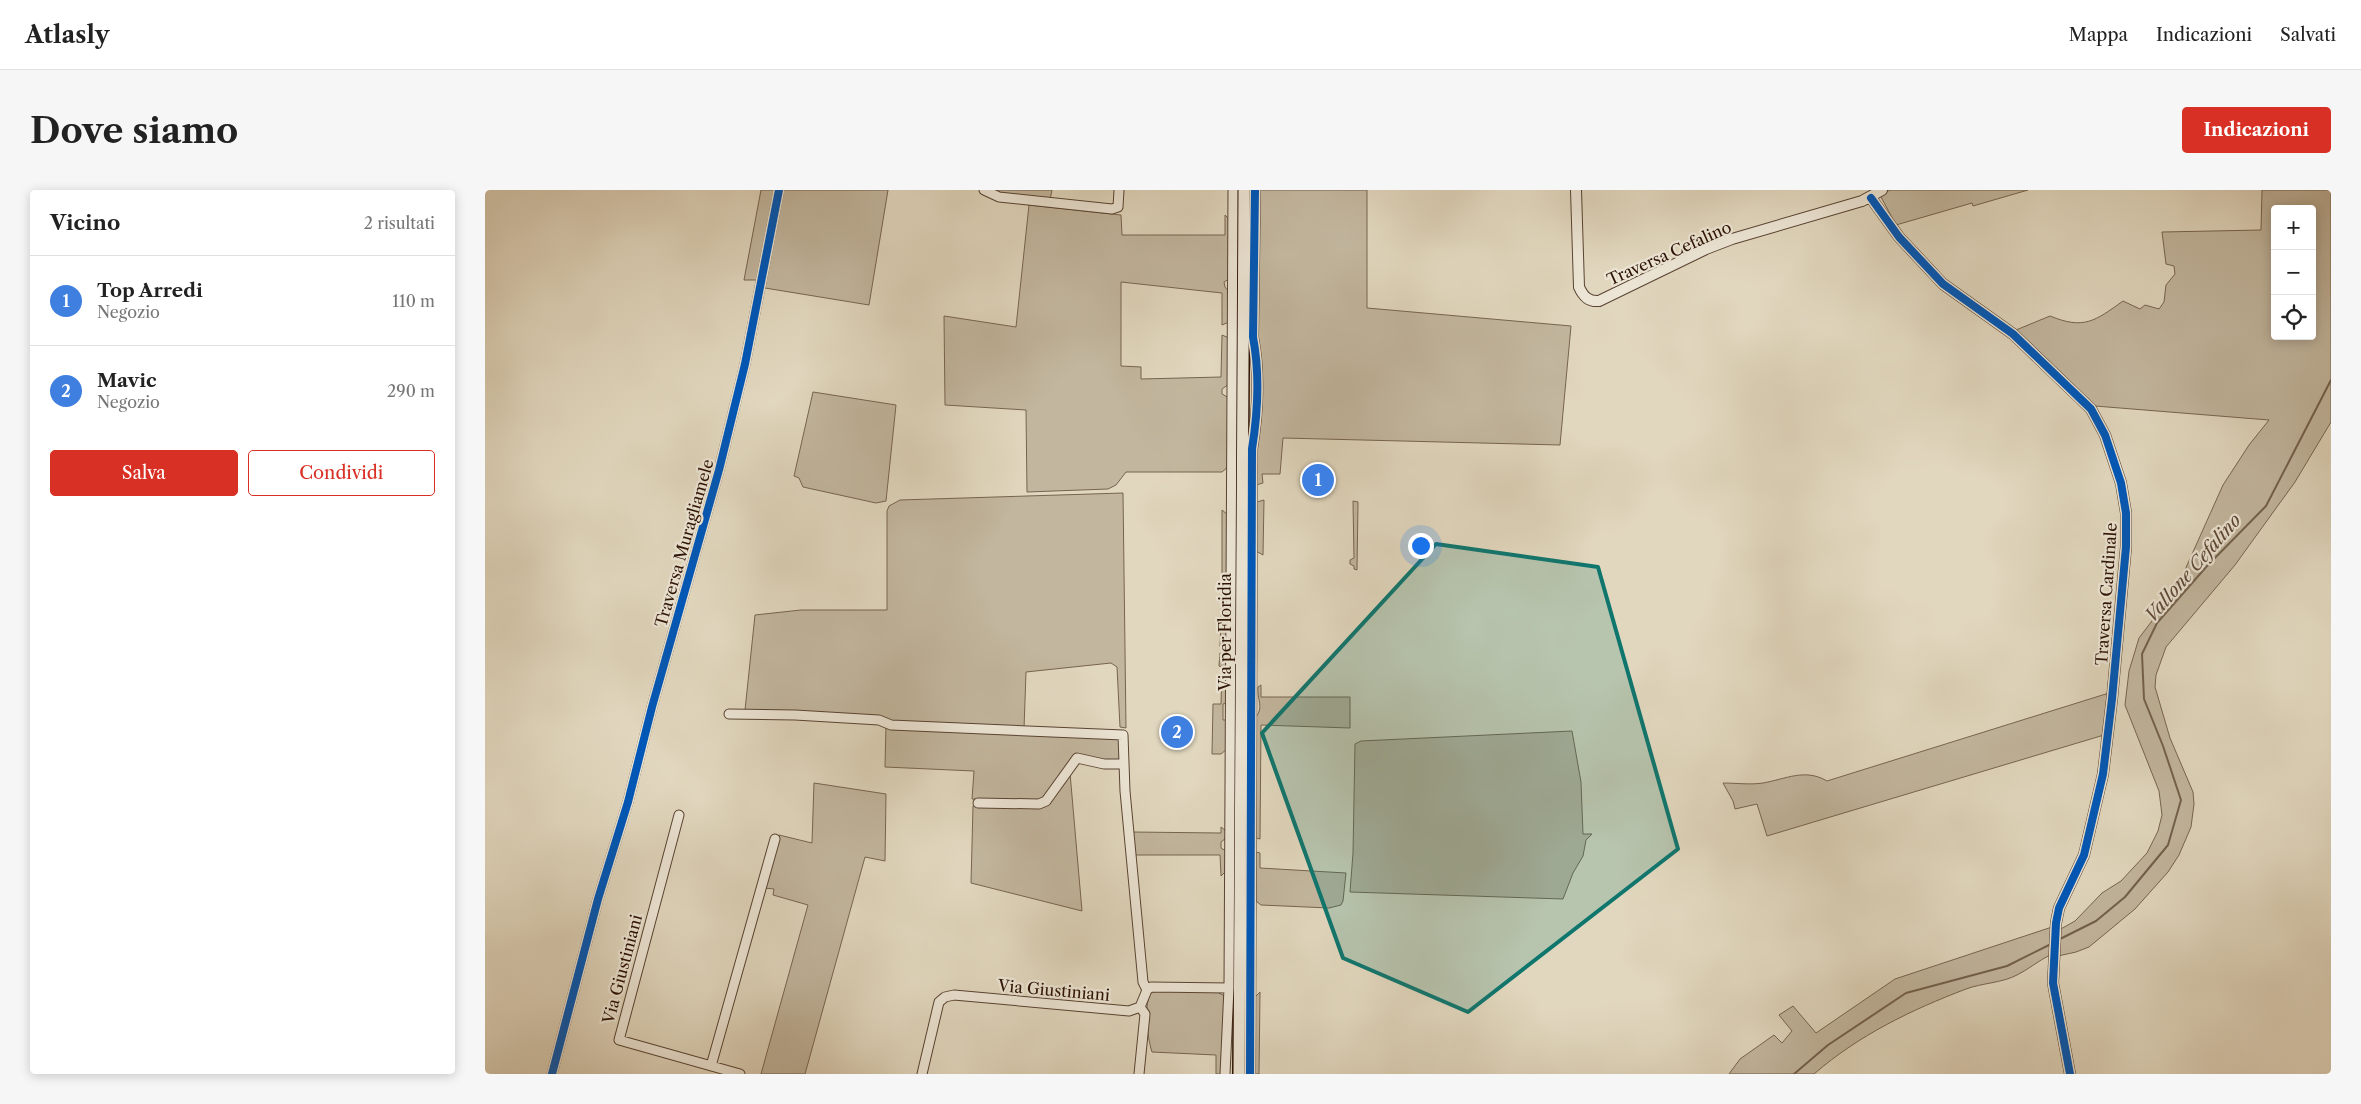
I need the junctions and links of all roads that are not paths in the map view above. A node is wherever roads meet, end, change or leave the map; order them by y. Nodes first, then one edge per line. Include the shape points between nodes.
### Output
1 (779, 190) edge
2 (984, 190) edge
3 (1119, 190) edge
4 (1233, 190) edge
5 (1244, 190) edge
6 (1255, 190) edge
7 (1576, 190) edge
8 (1882, 190) edge
9 (1871, 198) junction
10 (729, 714) dead end
11 (1123, 764) junction
12 (978, 803) dead end
13 (679, 815) dead end
14 (775, 839) dead end
15 (1229, 988) junction
16 (1147, 990) junction
17 (1140, 1007) junction
18 (711, 1066) junction
19 (552, 1074) edge
20 (740, 1074) edge
21 (922, 1074) edge
22 (1139, 1074) edge
23 (1225, 1074) edge
24 (1239, 1074) edge
25 (1250, 1074) edge
26 (2070, 1074) edge

1 - 19 street, Traversa Muragliamele via 747,355 721,464 651,707 628,802 598,899
2 - 3 street via 999,197 1112,209 1118,207
4 - 15 street
5 - 24 main road, Via per Floridia
6 - 25 street via 1253,337 1257,422 1252,449
7 - 9 street, Traversa Cefalino via 1579,287 1582,294 1592,301 1599,301 1731,239
8 - 9 street
9 - 26 street, Traversa Cardinale via 1899,237 1943,284 2013,334 2091,409 2105,435 2121,483 2126,547 2103,774 2083,855 2059,908 2055,935 2056,1009
10 - 11 street via 795,715 879,720 891,725 1123,735
11 - 12 street via 1077,758 1046,801 1039,804
11 - 16 street via 1143,982
13 - 18 street, Via Giustiniani via 619,1040
14 - 18 street
15 - 16 street via 1157,986
15 - 23 street
16 - 17 street
17 - 21 street, Via Giustiniani via 1129,1011 1102,1010 954,995 945,997 939,1002
17 - 22 street via 1145,1014
18 - 20 street, Via Giustiniani

